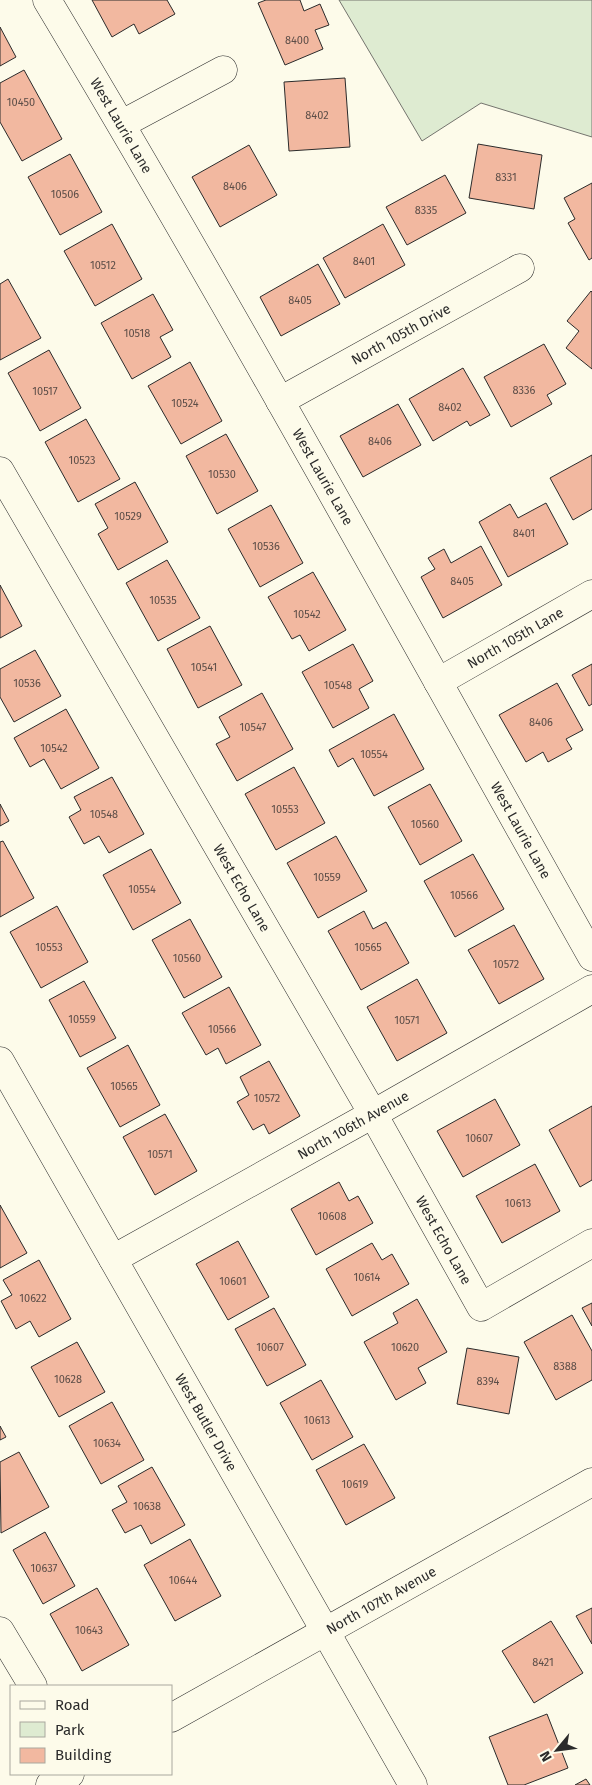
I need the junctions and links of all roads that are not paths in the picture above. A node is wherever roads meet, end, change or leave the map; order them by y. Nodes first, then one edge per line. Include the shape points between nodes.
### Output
1 (47, 0) edge
2 (223, 70) dead end
3 (122, 124) junction
4 (520, 268) dead end
5 (280, 401) junction
6 (0, 471) edge
7 (592, 594) edge
8 (438, 682) junction
9 (592, 958) edge
10 (592, 988) edge
11 (0, 1061) edge
12 (373, 1114) junction
13 (592, 1243) edge
14 (113, 1259) junction
15 (592, 1482) edge
16 (0, 1631) edge
17 (325, 1632) junction
18 (32, 1685) edge
19 (172, 1717) edge
20 (68, 1775) edge
21 (50, 1785) edge
22 (413, 1785) edge

1 - 3 street, West Laurie Lane
2 - 3 street
3 - 5 street, West Laurie Lane
4 - 5 street, North 105th Drive
5 - 8 street, West Laurie Lane
6 - 12 street, West Echo Lane
7 - 8 street, North 105th Lane
8 - 9 street, West Laurie Lane
10 - 12 street, North 106th Avenue
11 - 14 street, West Butler Drive
12 - 13 street, West Echo Lane via 481,1307
12 - 14 street, North 106th Avenue
14 - 17 street, West Butler Drive
15 - 17 street, North 107th Avenue
16 - 18 street
17 - 19 street, North 107th Avenue
17 - 22 street, West Butler Drive
20 - 21 street

